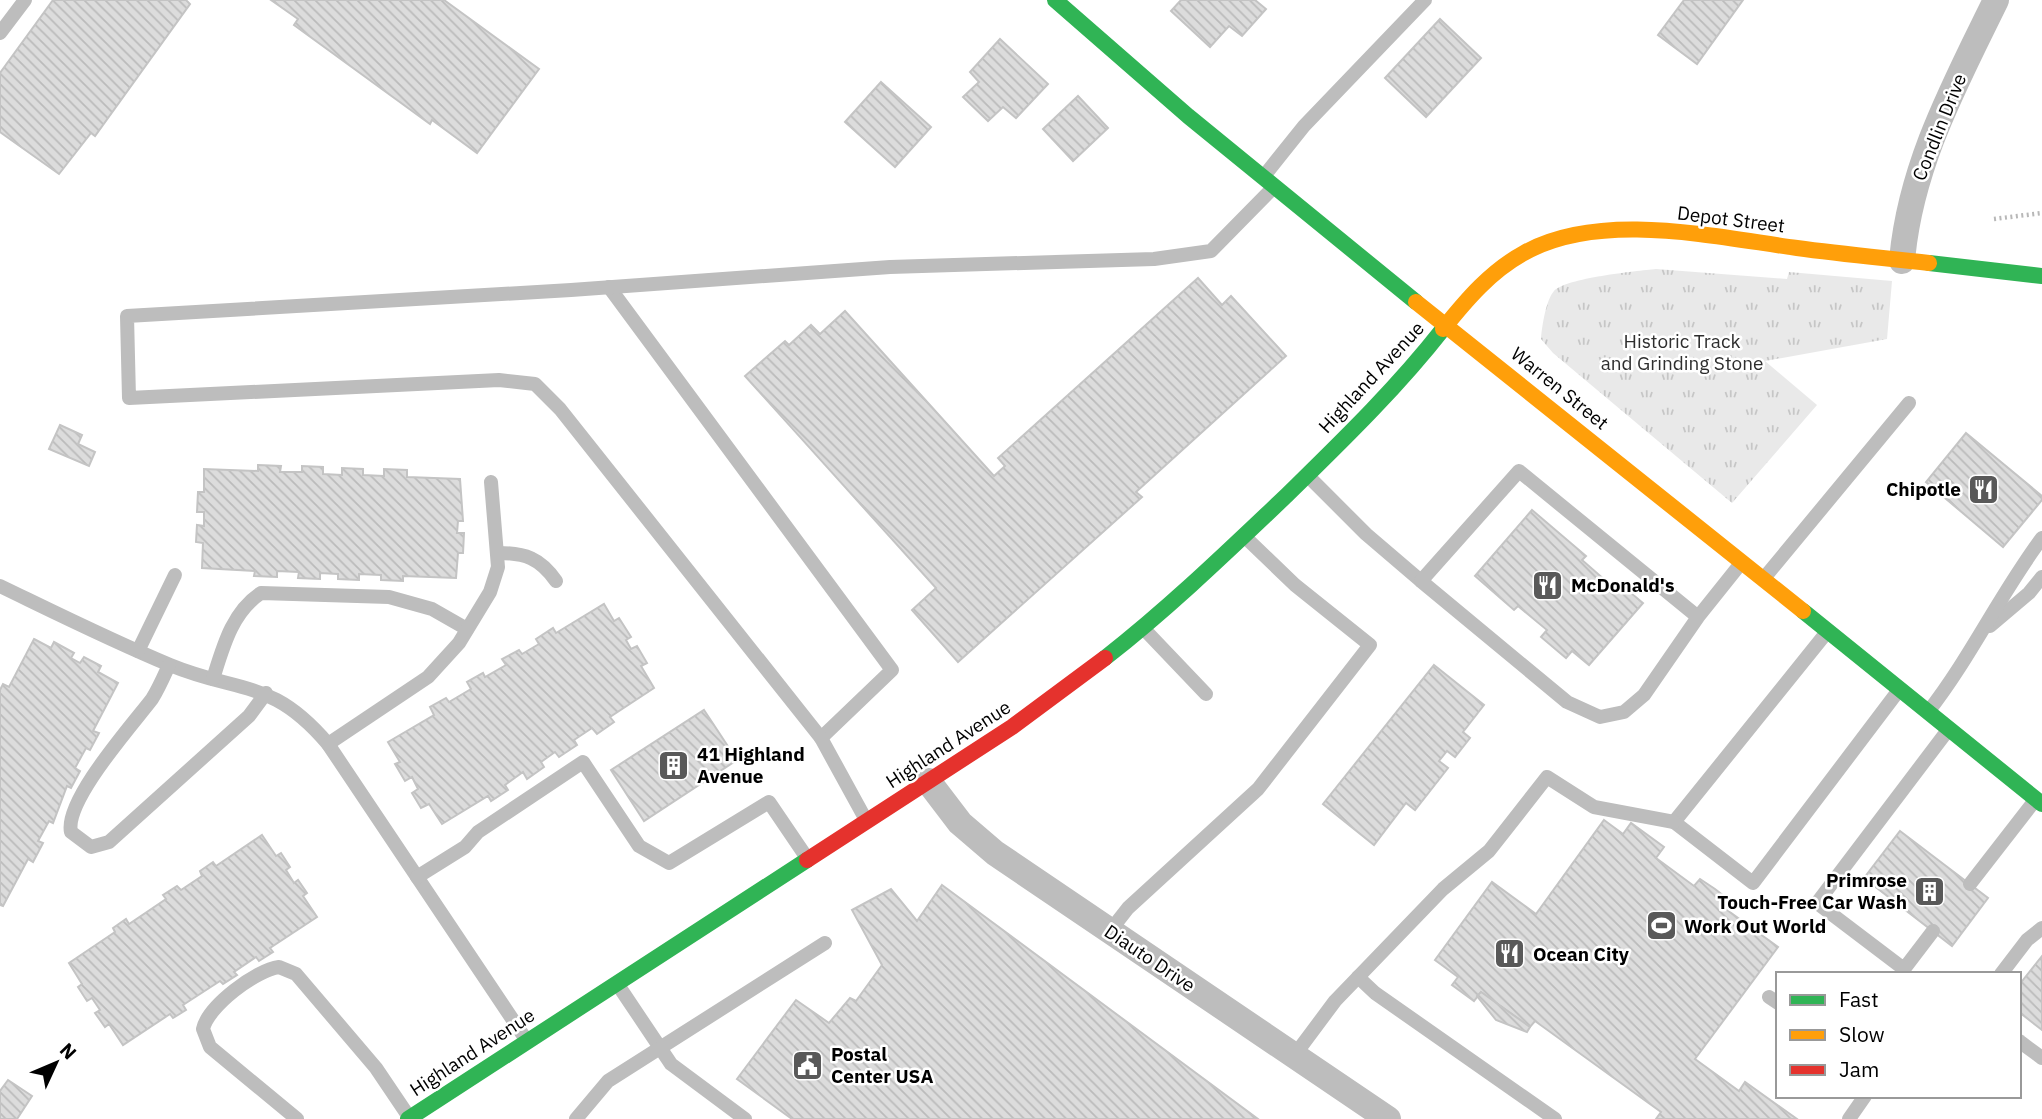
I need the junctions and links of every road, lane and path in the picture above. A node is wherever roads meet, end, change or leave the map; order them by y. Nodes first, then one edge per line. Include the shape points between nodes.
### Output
1 (25, 0) edge
2 (1055, 0) edge
3 (1425, 0) edge
4 (1996, 0) edge
5 (0, 33) edge
6 (1268, 182) junction
7 (2042, 213) edge
8 (1994, 219) dead end
9 (1902, 261) junction
10 (2042, 276) edge
11 (608, 287) junction
12 (1447, 326) junction
13 (1909, 403) dead end
14 (1307, 475) junction
15 (491, 482) dead end
16 (1243, 535) junction
17 (2042, 538) edge
18 (498, 553) junction
19 (1741, 562) junction
20 (175, 575) dead end
21 (2042, 577) edge
22 (1763, 580) junction
23 (556, 581) dead end
24 (1420, 581) junction
25 (0, 586) edge
26 (1698, 617) junction
27 (467, 629) junction
28 (1144, 629) junction
29 (1984, 630) junction
30 (1827, 632) junction
31 (138, 651) junction
32 (169, 665) junction
33 (213, 679) junction
34 (1899, 690) junction
35 (266, 693) junction
36 (1206, 694) dead end
37 (1927, 713) junction
38 (1948, 730) junction
39 (821, 738) junction
40 (328, 744) junction
41 (928, 781) junction
42 (2039, 801) edge
43 (867, 821) junction
44 (1674, 822) junction
45 (808, 859) junction
46 (417, 877) junction
47 (1970, 884) dead end
48 (2042, 928) edge
49 (1933, 931) dead end
50 (1111, 932) junction
51 (825, 943) dead end
52 (2003, 972) edge
53 (1358, 977) junction
54 (617, 983) junction
55 (527, 1041) junction
56 (2021, 1042) edge
57 (658, 1048) junction
58 (1294, 1056) junction
59 (2042, 1058) edge
60 (1864, 1098) edge
61 (409, 1118) edge
62 (297, 1119) edge
63 (576, 1119) edge
64 (745, 1119) edge
65 (1388, 1119) edge
66 (1555, 1119) edge
67 (1849, 1119) edge

1 - 5 lane
2 - 6 street, Warren Street
3 - 6 lane via 1304,127
4 - 9 street, Condlin Drive via 1919,169
6 - 11 lane via 1211,251 1154,259 890,267
6 - 12 street, Warren Street
7 - 8 path
9 - 10 street, Depot Street
9 - 12 street, Depot Street via 1646,231 1592,234 1553,241 1505,262 1481,283
11 - 39 lane via 892,670
11 - 39 lane via 127,316 129,398 499,380 535,384 560,409
12 - 14 street, Highland Avenue via 1391,391
12 - 19 street, Warren Street
13 - 22 lane
14 - 16 street, Highland Avenue
14 - 24 lane
15 - 18 lane
16 - 28 street, Highland Avenue
16 - 50 lane via 1295,586 1370,646 1258,789 1128,908
17 - 29 lane via 2010,580
18 - 23 lane via 524,553
18 - 27 lane via 495,581
19 - 22 street, Warren Street
19 - 26 lane
20 - 31 lane
21 - 29 lane
22 - 30 street, Warren Street
24 - 26 lane via 1567,702 1600,717 1634,705 1653,685
24 - 26 lane via 1519,471
25 - 31 lane
27 - 33 lane via 432,609 396,598 271,591 251,599 235,620
27 - 40 lane via 428,677
28 - 36 lane
28 - 41 street, Highland Avenue via 1035,712
29 - 37 lane via 1954,680
30 - 34 street, Warren Street
30 - 44 lane
31 - 32 lane
32 - 33 lane
32 - 35 lane via 152,698 108,751 72,817 71,832 91,847 119,833 249,716
33 - 35 lane
34 - 37 street, Warren Street
34 - 44 lane via 1753,883
35 - 40 lane via 292,708
37 - 38 street, Warren Street
38 - 42 street, Warren Street
38 - 49 lane via 1817,903 1904,969
39 - 43 lane
40 - 46 lane
41 - 43 street, Highland Avenue
41 - 50 street, Diauto Drive via 943,805 978,840
42 - 47 lane
43 - 45 street, Highland Avenue
44 - 53 lane via 1594,807 1547,777 1489,851 1443,889
45 - 46 lane via 769,802 669,863 639,846 583,762
45 - 54 street, Highland Avenue
46 - 55 lane
48 - 52 lane
50 - 58 street, Diauto Drive
51 - 57 lane
53 - 58 lane
53 - 66 lane
54 - 55 street, Highland Avenue
54 - 57 lane
55 - 61 street, Highland Avenue
56 - 59 lane
57 - 63 lane via 604,1083
57 - 64 lane via 671,1064
58 - 65 street, Diauto Drive
60 - 67 lane
61 - 62 lane via 376,1068 296,974 279,967 262,972 234,992 211,1012 203,1029 210,1046

